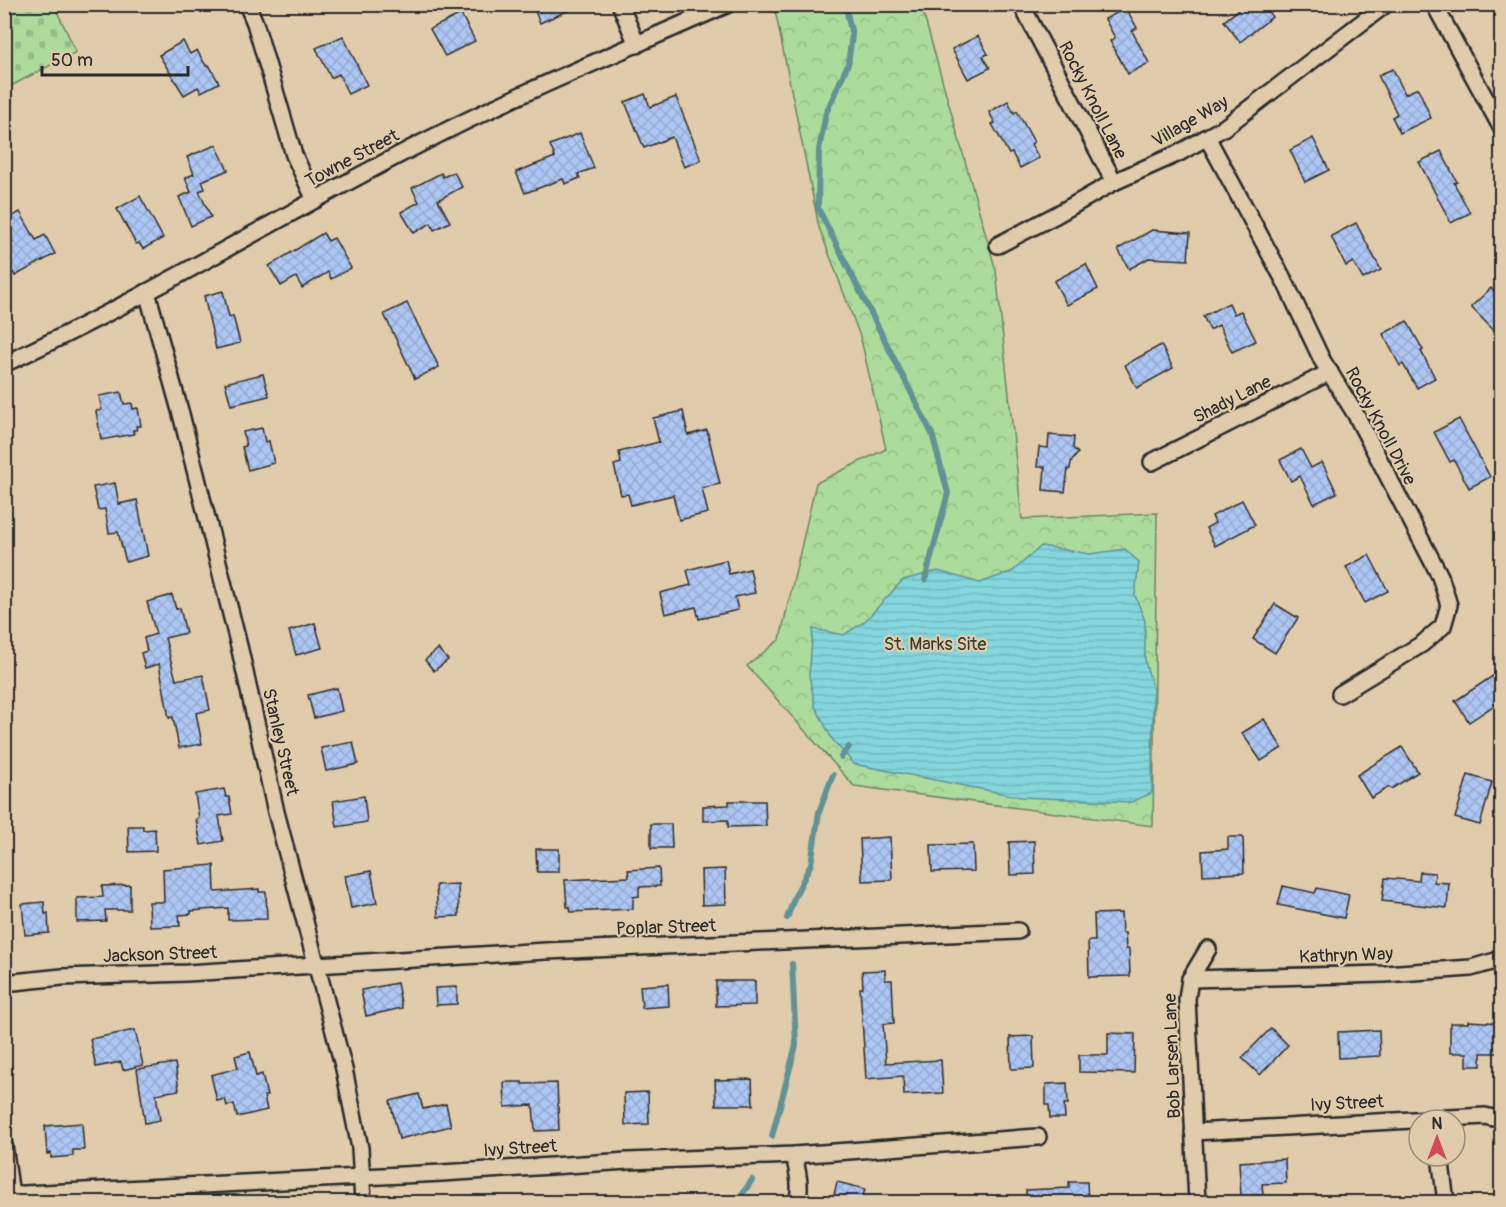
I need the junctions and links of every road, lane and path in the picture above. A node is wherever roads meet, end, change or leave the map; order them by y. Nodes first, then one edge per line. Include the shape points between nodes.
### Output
1 (247, 4) edge
2 (620, 4) edge
3 (728, 4) edge
4 (1021, 4) edge
5 (1386, 4) edge
6 (1434, 4) edge
7 (637, 45) junction
8 (1502, 129) edge
9 (1207, 137) junction
10 (1114, 182) junction
11 (315, 200) junction
12 (998, 245) dead end
13 (147, 292) junction
14 (4, 364) edge
15 (1330, 372) junction
16 (1152, 462) dead end
17 (1340, 694) dead end
18 (1018, 931) dead end
19 (1208, 949) dead end
20 (1502, 959) edge
21 (316, 966) junction
22 (1190, 979) junction
23 (4, 983) edge
24 (1467, 1117) edge
25 (1502, 1120) edge
26 (1407, 1121) edge
27 (1193, 1132) junction
28 (1038, 1137) dead end
29 (4, 1145) edge
30 (794, 1155) junction
31 (1442, 1168) edge
32 (362, 1177) junction
33 (8, 1195) edge
34 (363, 1203) edge
35 (797, 1203) edge
36 (1197, 1203) edge
37 (1446, 1203) edge

1 - 11 street via 294,155
2 - 7 street
3 - 7 street, Towne Street
4 - 10 street, Rocky Knoll Lane
5 - 9 street, Village Way
6 - 8 street
7 - 11 street, Towne Street via 419,144
9 - 10 street, Village Way
9 - 15 street, Rocky Knoll Drive
10 - 12 street, Village Way
11 - 13 street, Towne Street
13 - 14 street, Towne Street
13 - 21 street, Stanley Street via 210,529
15 - 16 street, Shady Lane
15 - 17 street, Rocky Knoll Drive via 1440,576 1449,605 1443,626 1422,644
18 - 21 street, Poplar Street via 546,951
19 - 22 street, Bob Larsen Lane
20 - 22 street, Kathryn Way via 1471,968 1385,974
21 - 23 street, Jackson Street
21 - 32 street, Stanley Street via 344,1069
22 - 27 street, Bob Larsen Lane via 1187,999
24 - 25 street, Ivy Street
26 - 27 street, Ivy Street
27 - 36 street, Bob Larsen Lane
28 - 30 street, Ivy Street
29 - 33 street
30 - 32 street, Ivy Street
30 - 35 street
31 - 37 street
32 - 33 street, Ivy Street
32 - 34 street, Stanley Street

